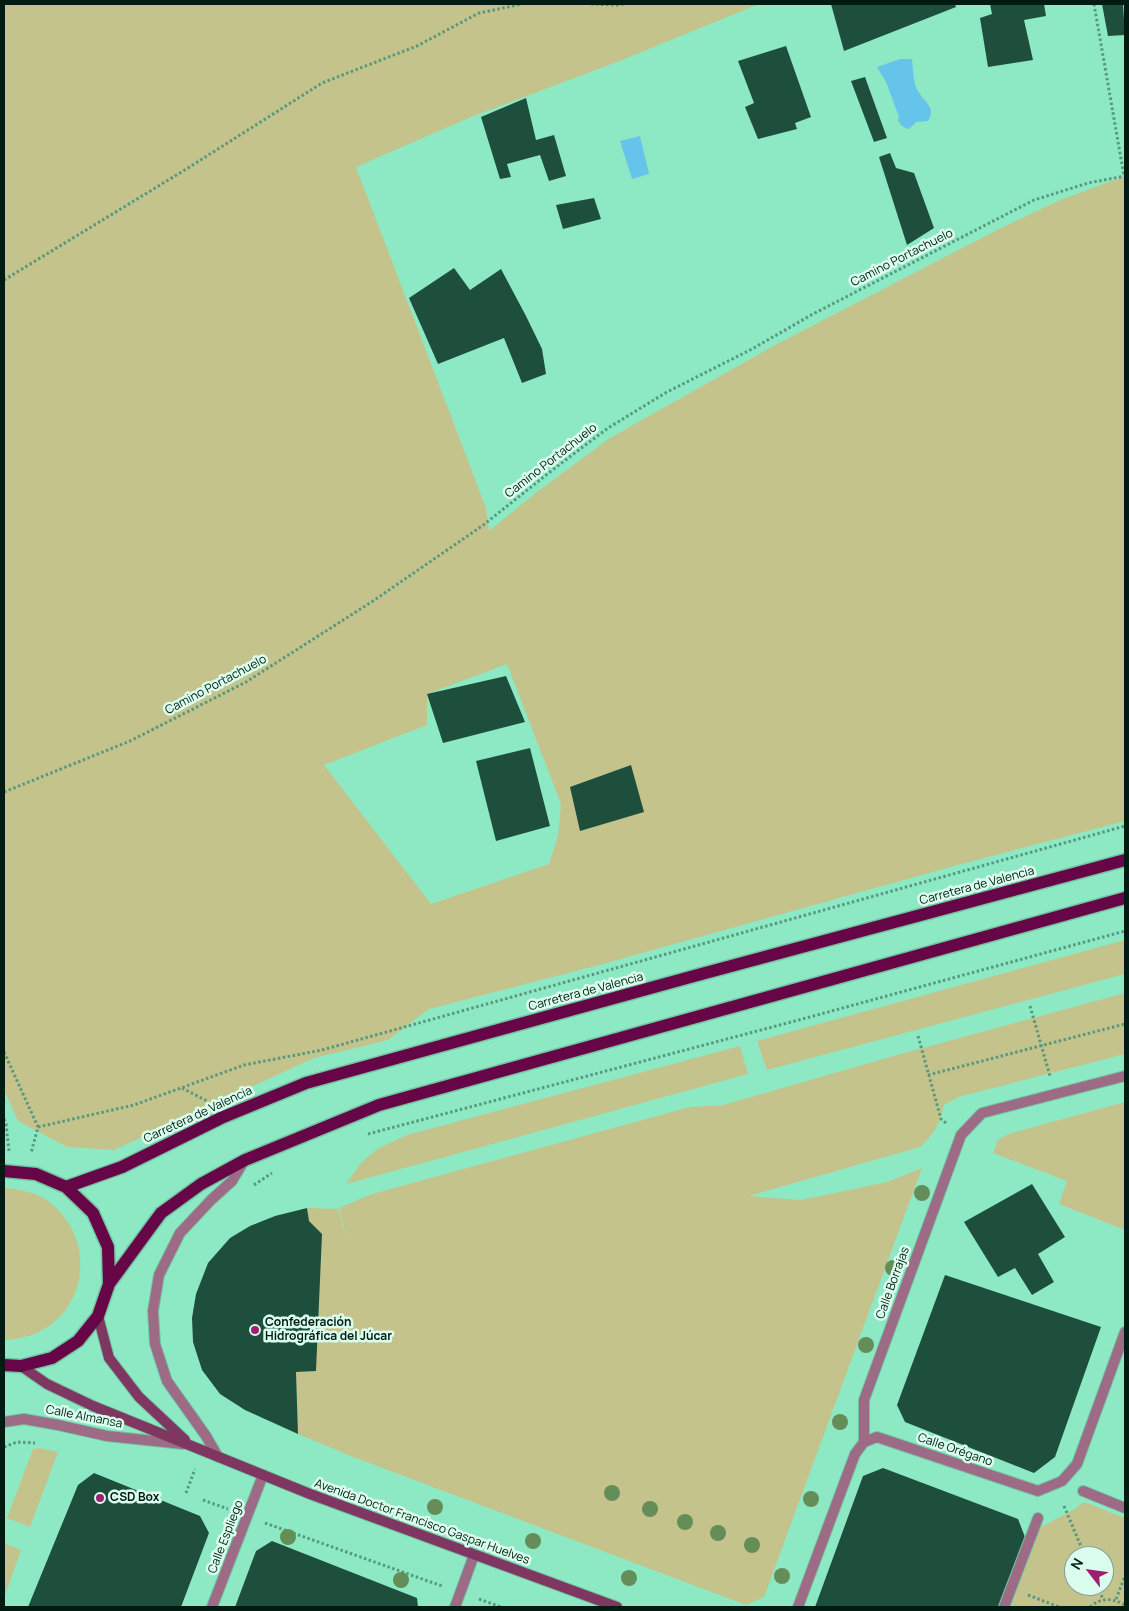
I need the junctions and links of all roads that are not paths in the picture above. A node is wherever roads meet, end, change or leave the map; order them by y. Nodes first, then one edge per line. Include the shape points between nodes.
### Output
1 (1125, 860) edge
2 (1125, 898) edge
3 (1125, 1076) edge
4 (245, 1160) junction
5 (7, 1172) edge
6 (66, 1187) junction
7 (109, 1284) junction
8 (98, 1316) junction
9 (1125, 1332) edge
10 (4, 1365) edge
11 (21, 1366) junction
12 (4, 1422) edge
13 (864, 1442) junction
14 (189, 1444) junction
15 (218, 1457) junction
16 (263, 1476) junction
17 (1083, 1491) dead end
18 (1125, 1508) edge
19 (1038, 1518) dead end
20 (474, 1555) junction
21 (212, 1607) edge
22 (455, 1607) edge
23 (617, 1607) edge
24 (798, 1607) edge
25 (1004, 1607) edge

1 - 6 main road, Carretera de Valencia via 306,1083 221,1118 122,1167
2 - 4 main road via 379,1105
3 - 13 street, Calle Borrajas via 982,1112 961,1135 864,1400
4 - 7 main road via 201,1184 161,1213
4 - 15 street via 232,1181 180,1233 159,1275 154,1311 155,1344 167,1381
5 - 6 main road via 36,1174
6 - 7 main road via 93,1213 108,1247
7 - 8 main road
8 - 11 main road via 78,1340 52,1358
8 - 14 street, Avenida Doctor Francisco Gaspar Huelves via 109,1358 139,1397
9 - 13 street, Calle Orégano via 1078,1464 1062,1481 1038,1491 877,1437
10 - 11 main road
11 - 14 street, Avenida Doctor Francisco Gaspar Huelves via 47,1384 93,1406
12 - 14 street, Calle Almansa via 24,1419 107,1436
13 - 24 street via 855,1454
14 - 15 street, Avenida Doctor Francisco Gaspar Huelves
15 - 16 street, Avenida Doctor Francisco Gaspar Huelves
16 - 20 street, Avenida Doctor Francisco Gaspar Huelves
16 - 21 street, Calle Espliego
17 - 18 street
19 - 25 street
20 - 22 street
20 - 23 street, Avenida Doctor Francisco Gaspar Huelves

